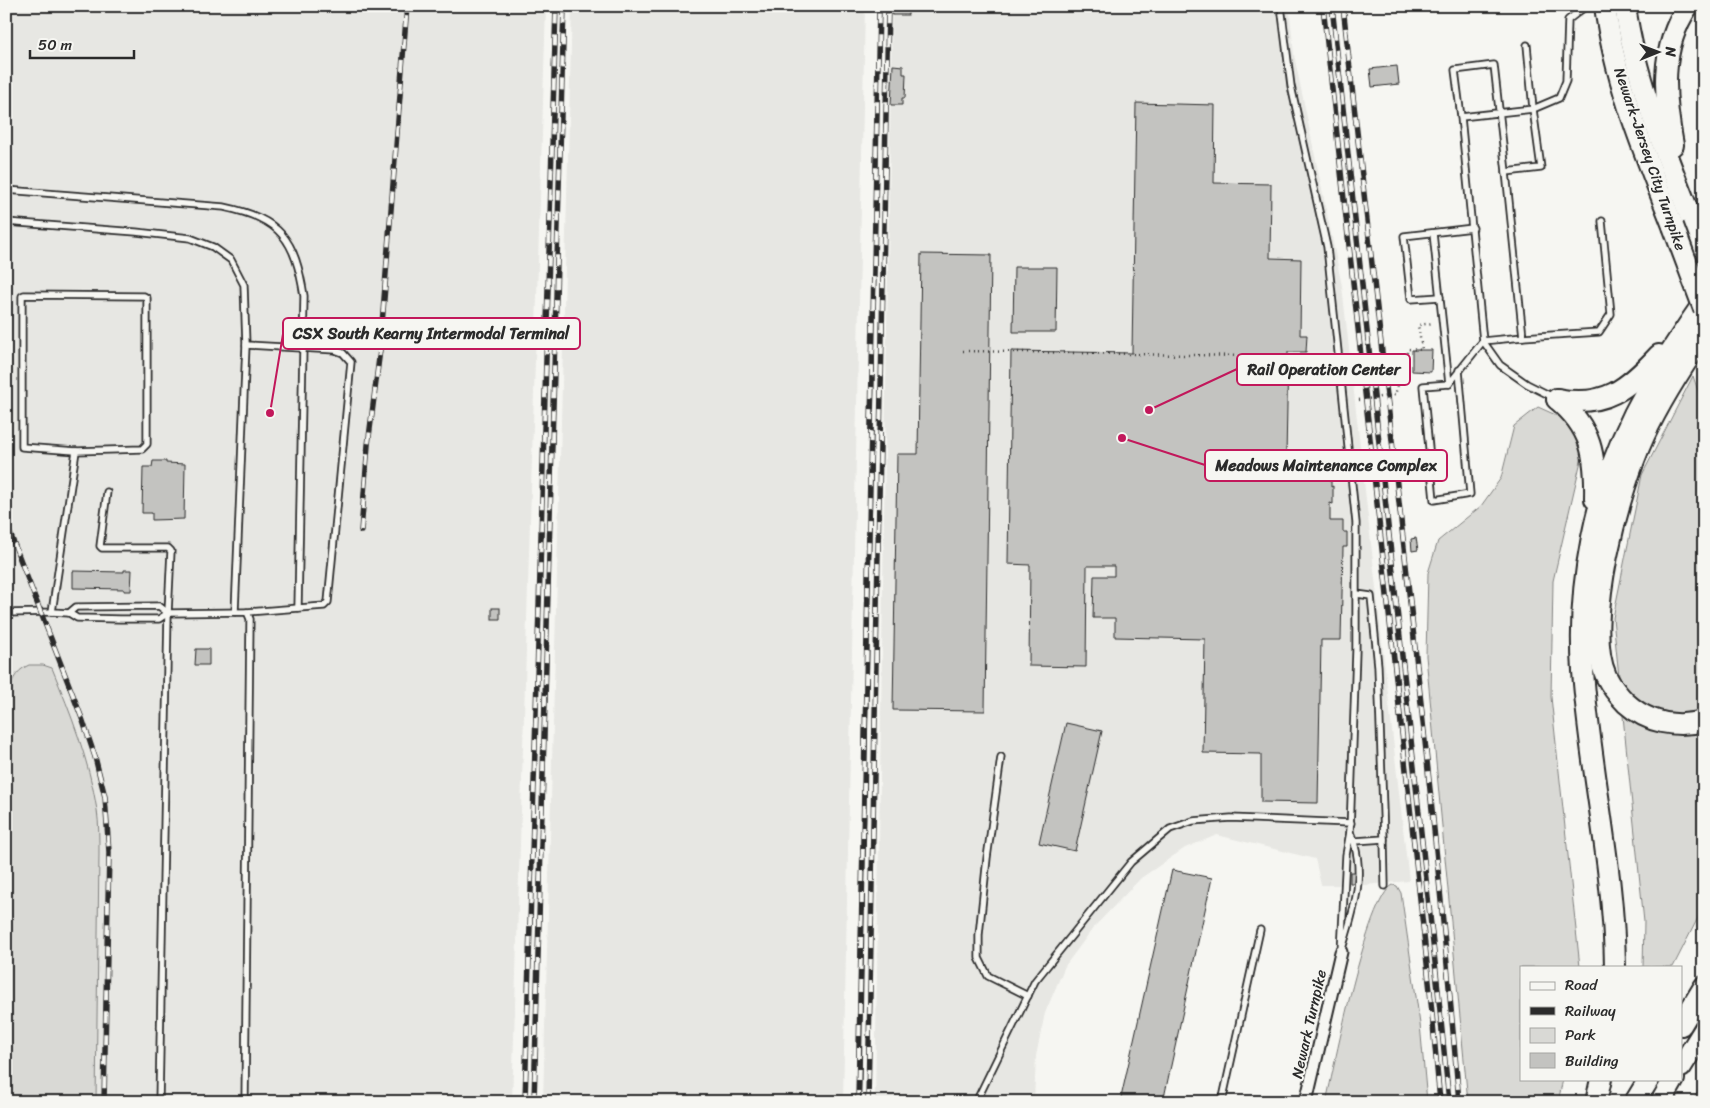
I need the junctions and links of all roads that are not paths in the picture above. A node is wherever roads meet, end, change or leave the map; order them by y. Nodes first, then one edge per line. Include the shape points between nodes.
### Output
1 (884, 6) edge
2 (1281, 6) edge
3 (1586, 6) edge
4 (1604, 6) edge
5 (1625, 6) edge
6 (1688, 6) edge
7 (1526, 45) dead end
8 (1534, 109) junction
9 (1499, 112) junction
10 (1460, 117) junction
11 (1506, 172) junction
12 (6, 190) edge
13 (1685, 201) junction
14 (1602, 221) dead end
15 (6, 222) edge
16 (1473, 228) junction
17 (1433, 233) junction
18 (1704, 252) edge
19 (1440, 297) junction
20 (1704, 302) edge
21 (1704, 309) edge
22 (1695, 331) edge
23 (1523, 337) junction
24 (1483, 341) junction
25 (246, 345) junction
26 (303, 348) junction
27 (1458, 370) junction
28 (1449, 384) junction
29 (1557, 398) junction
30 (76, 451) junction
31 (107, 492) dead end
32 (1593, 537) junction
33 (1357, 594) junction
34 (298, 608) junction
35 (52, 612) junction
36 (235, 612) junction
37 (246, 612) junction
38 (6, 613) edge
39 (69, 613) junction
40 (168, 613) junction
41 (1704, 722) edge
42 (1001, 757) dead end
43 (1351, 823) junction
44 (1350, 832) junction
45 (1384, 839) junction
46 (1355, 842) junction
47 (1386, 886) dead end
48 (1260, 930) dead end
49 (1341, 952) junction
50 (1614, 966) edge
51 (1704, 988) edge
52 (1028, 996) junction
53 (1682, 1023) edge
54 (1704, 1030) edge
55 (1682, 1065) edge
56 (1601, 1080) edge
57 (1648, 1080) edge
58 (1673, 1080) edge
59 (159, 1102) edge
60 (245, 1102) edge
61 (864, 1102) edge
62 (976, 1102) edge
63 (1222, 1102) edge
64 (1306, 1102) edge
65 (1596, 1102) edge
66 (1635, 1102) edge
67 (1661, 1102) edge

1 - 61 lane
2 - 33 lane via 1289,74 1327,247 1333,292 1356,523
3 - 8 lane via 1568,20 1566,81 1559,98
4 - 21 highway, Newark-Jersey City Turnpike, bridge via 1628,105
5 - 13 highway, Newark-Jersey City Turnpike via 1645,94
6 - 13 highway via 1672,36 1665,77 1669,122
7 - 8 lane
8 - 9 lane
8 - 11 lane via 1541,168
9 - 10 lane
9 - 10 lane via 1494,65 1455,70
9 - 11 lane
10 - 16 lane
11 - 23 lane
12 - 26 lane via 224,207 248,212 270,223 285,237 301,276
13 - 18 highway, Newark-Jersey City Turnpike
14 - 23 lane via 1611,314 1599,332
15 - 25 lane via 190,238 213,247 231,260 244,285
16 - 17 lane
16 - 24 lane
17 - 19 lane
17 - 19 lane via 1404,236 1411,299
19 - 28 lane
20 - 22 highway
22 - 29 highway via 1613,394 1588,401
22 - 32 highway via 1646,393 1623,439 1605,488
22 - 41 highway via 1644,436 1627,479 1608,553 1599,630 1600,655 1606,676 1632,708 1661,722
23 - 24 lane
24 - 27 lane
24 - 29 lane via 1500,365 1527,384
25 - 26 lane
25 - 36 lane
26 - 34 lane
26 - 34 lane via 335,350 351,362 328,602 324,606
27 - 28 lane
27 - 28 lane via 1470,494 1434,500 1422,386
29 - 32 highway via 1580,422 1591,448 1595,486
30 - 30 lane via 142,448 147,444 147,298 144,296 22,296 22,447
30 - 35 lane
31 - 40 lane via 102,548 168,548 171,551
32 - 50 highway via 1584,594 1583,670 1609,882
33 - 43 lane
33 - 45 lane via 1371,596 1378,666
34 - 37 lane
35 - 38 lane
35 - 39 lane
36 - 37 lane
36 - 40 lane
37 - 60 lane via 250,619
39 - 40 lane via 77,618 149,619 159,619
39 - 40 lane via 76,607 159,606
40 - 59 lane
42 - 52 lane via 986,868 979,958 988,976
43 - 44 lane
43 - 52 lane via 1231,818 1194,821 1170,829 1131,862 1035,981
44 - 46 lane
44 - 49 lane
45 - 46 lane
45 - 47 lane
46 - 49 lane via 1359,883
48 - 63 lane
49 - 64 street, Newark Turnpike
51 - 53 highway
52 - 62 lane
54 - 55 highway
56 - 65 highway
57 - 66 highway
58 - 67 highway

